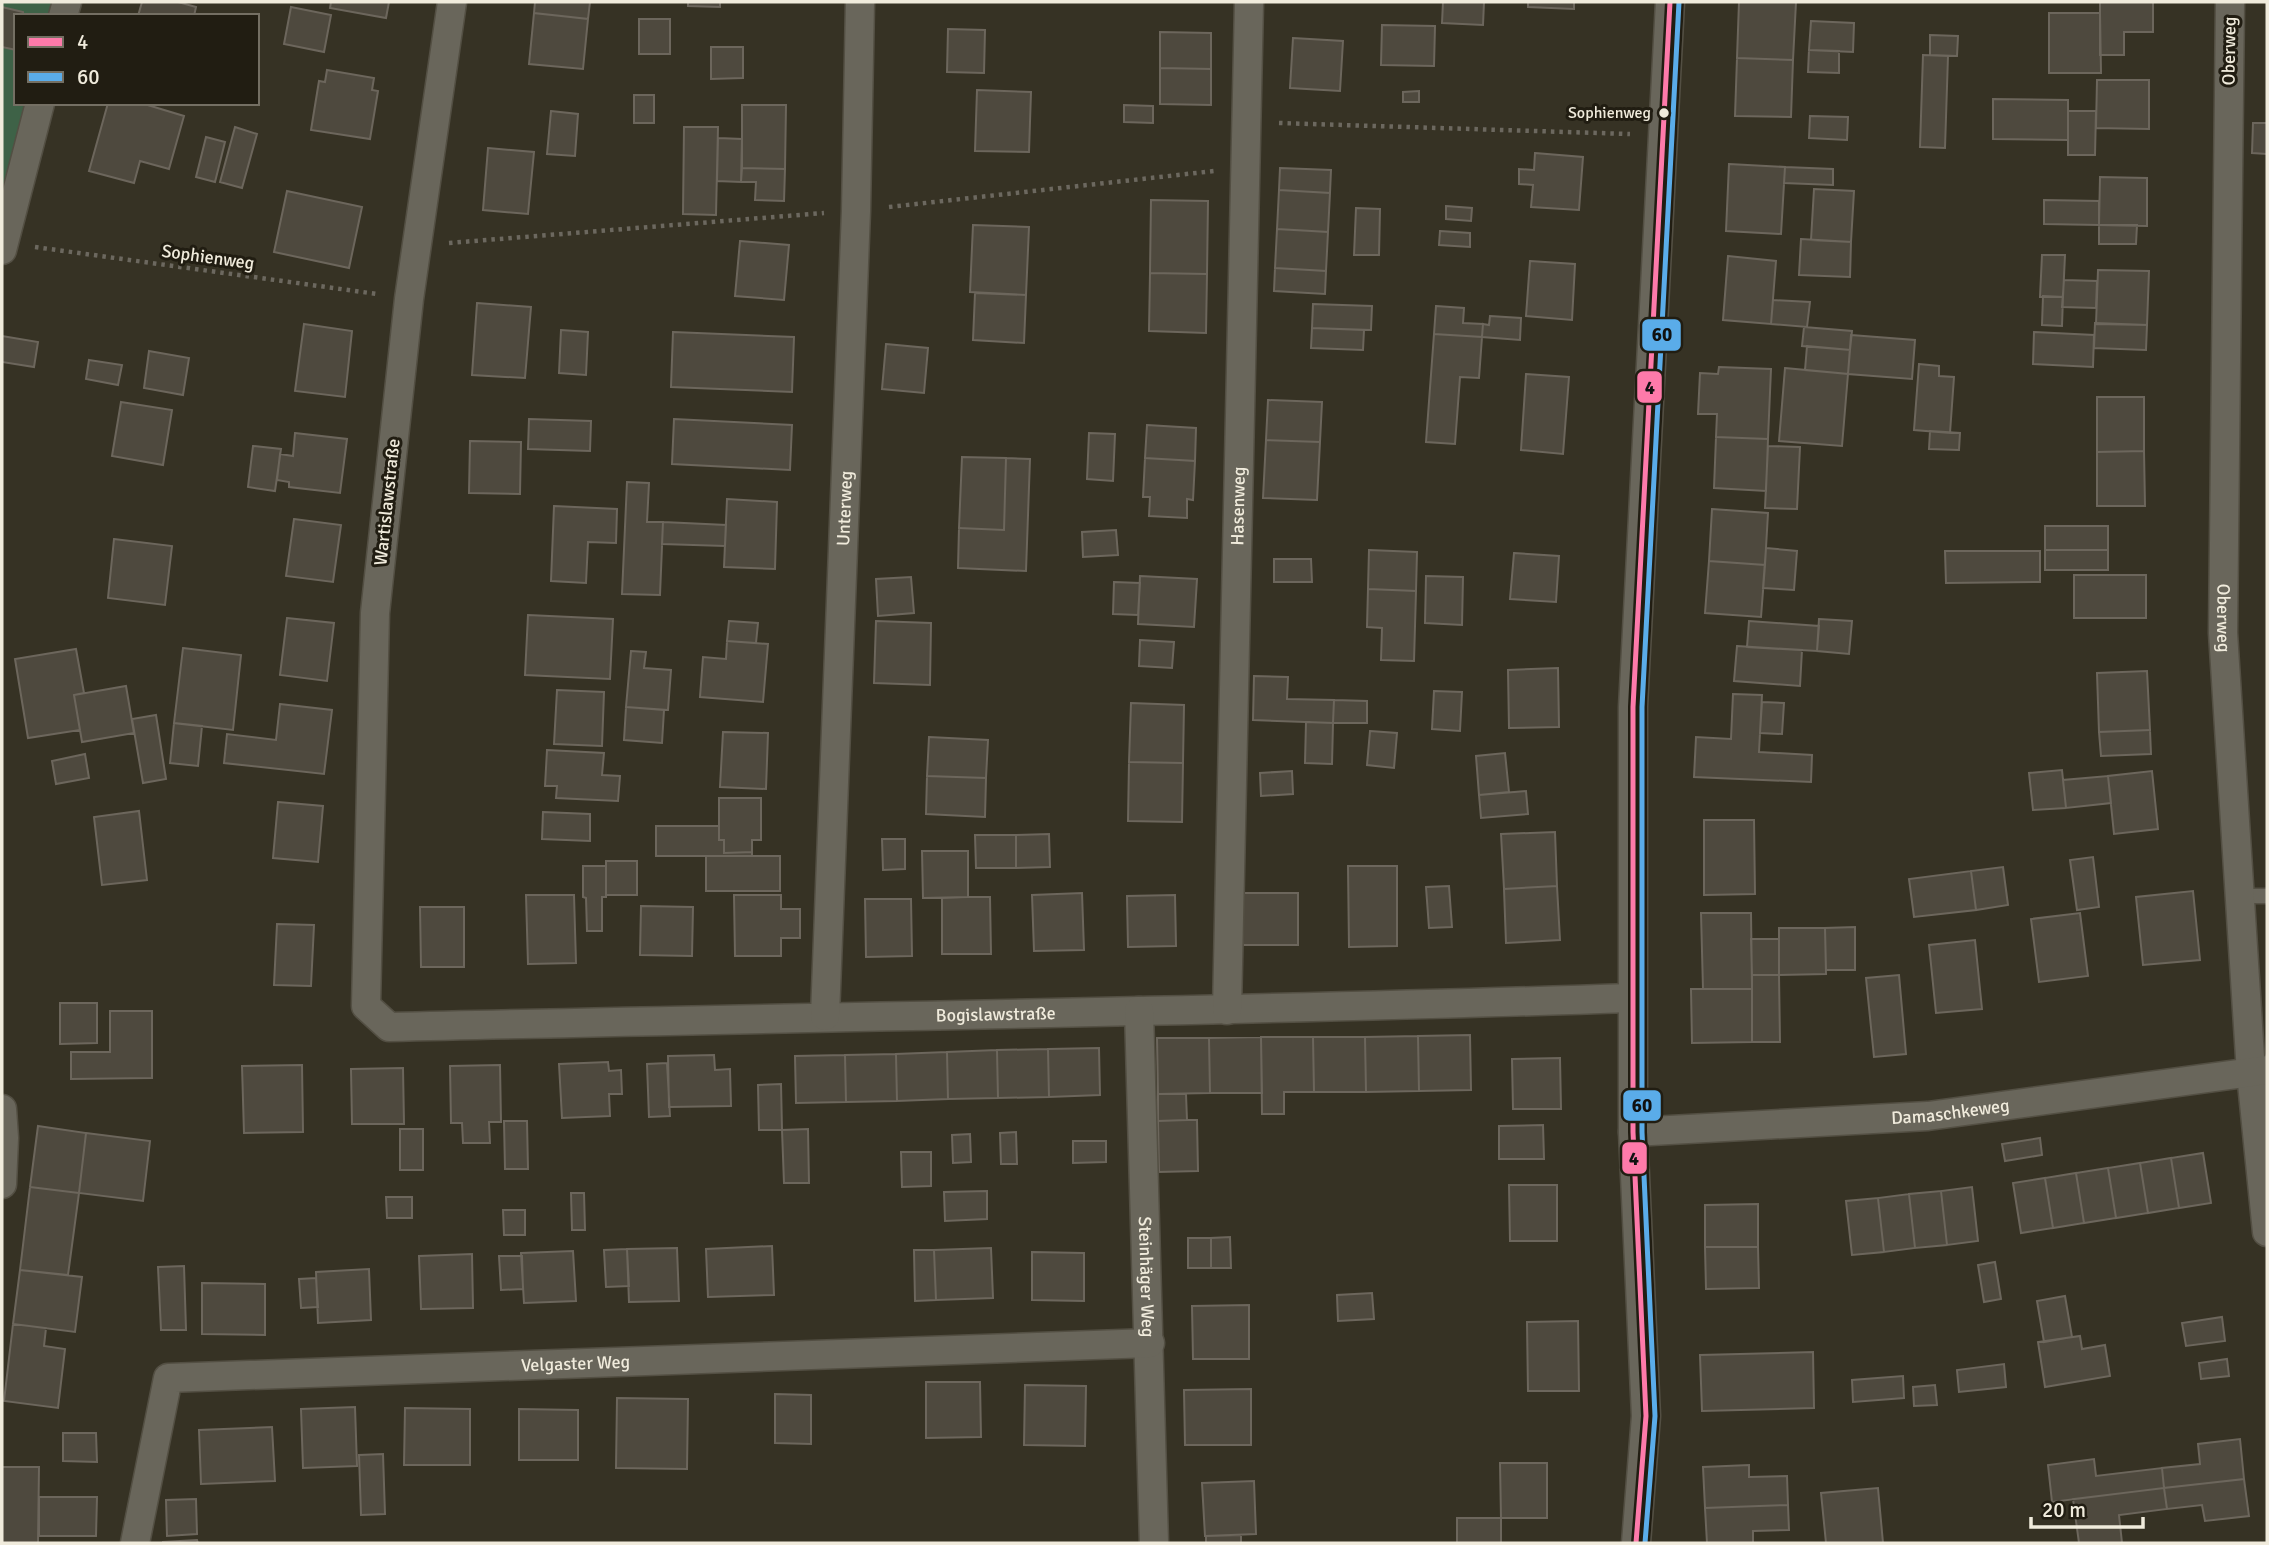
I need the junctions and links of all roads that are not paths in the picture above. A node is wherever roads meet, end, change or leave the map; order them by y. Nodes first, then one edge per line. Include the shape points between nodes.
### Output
1 (452, 2) edge
2 (860, 2) edge
3 (1248, 2) edge
4 (1670, 2) edge
5 (2230, 2) edge
6 (39, 105) edge
7 (3, 246) edge
8 (2254, 896) edge
9 (1632, 998) junction
10 (366, 1006) joint
11 (1227, 1010) junction
12 (1139, 1011) junction
13 (825, 1016) junction
14 (2259, 1072) edge
15 (2, 1109) edge
16 (1633, 1132) junction
17 (2, 1184) edge
18 (2267, 1232) edge
19 (1150, 1343) junction
20 (135, 1543) edge
21 (1154, 1543) edge
22 (1636, 1543) edge

1 - 10 street, Wartislawstraße via 409,299 375,613
2 - 13 street, Unterweg
3 - 11 street, Hasenweg
4 - 9 street via 1633,707
5 - 8 street, Oberweg via 2223,634
6 - 7 street
8 - 14 street, Oberweg
9 - 11 street, Bogislawstraße
9 - 16 street
10 - 13 street, Bogislawstraße via 389,1027
11 - 12 street, Bogislawstraße
12 - 13 street, Bogislawstraße
12 - 19 street, Steinhäger Weg
14 - 16 street, Damaschkeweg via 1928,1116
14 - 18 street, Oberweg
15 - 17 street
16 - 22 street via 1646,1416
19 - 20 street, Velgaster Weg via 168,1378
19 - 21 street, Steinhäger Weg

